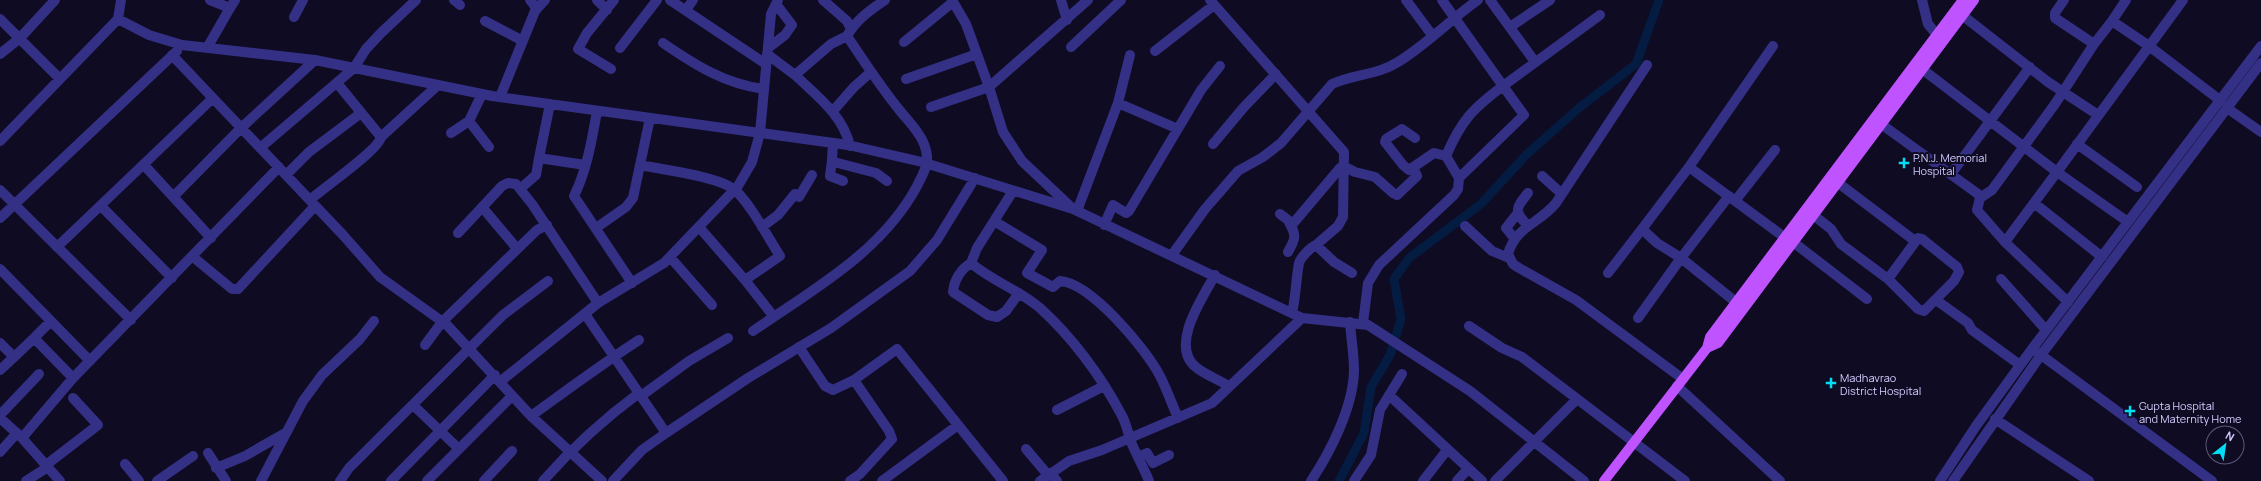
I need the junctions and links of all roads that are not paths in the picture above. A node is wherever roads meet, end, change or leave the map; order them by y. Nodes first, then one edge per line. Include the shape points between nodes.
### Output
1 (55, 0) edge
2 (121, 0) edge
3 (210, 0) edge
4 (303, 0) edge
5 (416, 0) edge
6 (530, 0) edge
7 (545, 0) edge
8 (597, 0) edge
9 (614, 0) edge
10 (657, 0) edge
11 (670, 0) edge
12 (693, 0) edge
13 (823, 0) edge
14 (885, 0) edge
15 (1061, 0) edge
16 (1088, 0) edge
17 (1121, 0) edge
18 (1406, 0) edge
19 (1442, 0) edge
20 (1478, 0) edge
21 (1490, 0) edge
22 (1550, 0) edge
23 (1922, 0) edge
24 (1963, 0) edge
25 (1974, 0) edge
26 (2064, 0) edge
27 (2126, 0) edge
28 (2184, 0) edge
29 (952, 1) edge
30 (777, 2) edge
31 (1212, 2) edge
32 (232, 4) edge
33 (537, 9) junction
34 (607, 10) junction
35 (686, 10) junction
36 (1962, 15) junction
37 (1600, 16) dead end
38 (294, 17) dead end
39 (1453, 18) junction
40 (0, 19) edge
41 (118, 19) junction
42 (1068, 20) junction
43 (485, 21) dead end
44 (2112, 21) junction
45 (1510, 28) junction
46 (849, 32) junction
47 (1432, 35) junction
48 (1937, 35) junction
49 (20, 38) junction
50 (523, 41) junction
51 (904, 42) dead end
52 (663, 43) dead end
53 (2094, 44) junction
54 (182, 45) junction
55 (1773, 46) dead end
56 (2149, 46) junction
57 (2261, 46) edge
58 (1071, 47) dead end
59 (207, 48) junction
60 (620, 48) dead end
61 (1155, 51) dead end
62 (0, 54) edge
63 (977, 54) junction
64 (172, 55) junction
65 (767, 55) junction
66 (1130, 55) dead end
67 (315, 60) junction
68 (1535, 62) junction
69 (2261, 63) edge
70 (1647, 65) dead end
71 (1220, 66) dead end
72 (2030, 67) junction
73 (354, 68) junction
74 (611, 69) dead end
75 (1922, 69) junction
76 (871, 72) junction
77 (1276, 74) junction
78 (795, 75) junction
79 (60, 79) junction
80 (906, 80) dead end
81 (1907, 81) junction
82 (337, 83) junction
83 (438, 85) junction
84 (1503, 86) junction
85 (989, 87) junction
86 (764, 89) junction
87 (2063, 92) junction
88 (482, 94) junction
89 (500, 97) junction
90 (213, 98) junction
91 (1118, 103) junction
92 (550, 104) junction
93 (2224, 104) junction
94 (931, 107) dead end
95 (597, 110) junction
96 (1309, 110) junction
97 (833, 111) junction
98 (361, 113) junction
99 (2098, 115) junction
100 (650, 118) junction
101 (469, 121) junction
102 (1990, 121) junction
103 (1881, 124) junction
104 (241, 128) junction
105 (1178, 129) junction
106 (2261, 132) edge
107 (451, 133) dead end
108 (760, 133) junction
109 (381, 137) junction
110 (1415, 138) dead end
111 (0, 141) edge
112 (833, 143) junction
113 (1214, 144) dead end
114 (2077, 144) junction
115 (850, 146) junction
116 (489, 147) dead end
117 (2024, 147) junction
118 (260, 148) junction
119 (1775, 150) dead end
120 (1446, 156) junction
121 (539, 158) junction
122 (832, 160) junction
123 (928, 164) junction
124 (144, 165) junction
125 (585, 165) junction
126 (640, 165) junction
127 (279, 167) junction
128 (1345, 167) junction
129 (1689, 167) junction
130 (1414, 169) junction
131 (2057, 172) junction
132 (1952, 174) junction
133 (286, 175) junction
134 (812, 175) dead end
135 (1542, 176) dead end
136 (975, 178) junction
137 (1459, 178) junction
138 (842, 181) dead end
139 (887, 181) dead end
140 (1836, 182) junction
141 (2137, 187) dead end
142 (521, 188) junction
143 (0, 190) edge
144 (734, 190) junction
145 (1013, 191) junction
146 (1528, 193) dead end
147 (1562, 194) junction
148 (173, 196) junction
149 (1732, 198) junction
150 (1980, 198) junction
151 (14, 203) junction
152 (313, 203) junction
153 (2034, 203) junction
154 (101, 206) junction
155 (482, 208) junction
156 (1075, 210) junction
157 (1280, 214) dead end
158 (1517, 214) junction
159 (1812, 214) junction
160 (0, 218) edge
161 (994, 221) junction
162 (2128, 222) junction
163 (1104, 224) junction
164 (547, 225) junction
165 (1291, 226) junction
166 (1465, 226) dead end
167 (1528, 226) junction
168 (699, 227) junction
169 (762, 227) junction
170 (596, 228) junction
171 (1642, 229) junction
172 (458, 232) dead end
173 (211, 238) junction
174 (1514, 238) junction
175 (1789, 239) junction
176 (1915, 241) junction
177 (2005, 242) junction
178 (514, 245) dead end
179 (1316, 245) junction
180 (57, 247) junction
181 (1288, 252) dead end
182 (1172, 255) junction
183 (193, 257) junction
184 (670, 257) junction
185 (2102, 257) junction
186 (1509, 258) junction
187 (1681, 258) junction
188 (971, 263) junction
189 (0, 269) edge
190 (1352, 273) dead end
191 (1608, 273) dead end
192 (1215, 276) junction
193 (172, 278) junction
194 (1888, 278) junction
195 (2001, 279) dead end
196 (745, 280) junction
197 (548, 281) dead end
198 (632, 283) junction
199 (1019, 293) junction
200 (1867, 299) dead end
201 (1936, 300) junction
202 (1736, 302) junction
203 (2068, 302) junction
204 (598, 303) junction
205 (712, 305) dead end
206 (1292, 313) junction
207 (585, 314) junction
208 (774, 317) junction
209 (1302, 318) junction
210 (1638, 318) dead end
211 (131, 320) junction
212 (374, 321) dead end
213 (51, 322) junction
214 (442, 322) junction
215 (1350, 322) junction
216 (1366, 324) junction
217 (1469, 326) dead end
218 (2046, 330) junction
219 (753, 331) dead end
220 (34, 338) junction
221 (728, 338) dead end
222 (639, 340) dead end
223 (0, 343) edge
224 (425, 345) dead end
225 (799, 347) junction
226 (1707, 348) junction
227 (2032, 349) junction
228 (470, 350) junction
229 (2041, 355) junction
230 (614, 356) junction
231 (14, 357) junction
232 (90, 361) junction
233 (2020, 365) junction
234 (0, 370) edge
235 (39, 374) dead end
236 (1402, 374) dead end
237 (73, 378) junction
238 (498, 378) junction
239 (854, 380) junction
240 (1680, 382) junction
241 (1104, 386) junction
242 (1229, 386) junction
243 (640, 394) junction
244 (1389, 395) junction
245 (512, 396) junction
246 (73, 398) dead end
247 (1576, 400) junction
248 (413, 405) junction
249 (1057, 410) dead end
250 (531, 416) junction
251 (0, 417) edge
252 (1178, 418) junction
253 (1995, 419) junction
254 (958, 425) junction
255 (287, 432) junction
256 (439, 432) junction
257 (666, 432) junction
258 (20, 435) junction
259 (1130, 439) junction
260 (1633, 441) junction
261 (1535, 442) junction
262 (458, 448) junction
263 (1026, 449) dead end
264 (1447, 450) junction
265 (512, 451) dead end
266 (570, 451) junction
267 (0, 452) edge
268 (208, 453) dead end
269 (1169, 455) dead end
270 (193, 456) dead end
271 (1138, 457) junction
272 (125, 464) dead end
273 (47, 466) junction
274 (216, 468) junction
275 (1468, 469) junction
276 (1049, 477) edge
277 (26, 481) edge
278 (60, 481) edge
279 (139, 481) edge
280 (157, 481) edge
281 (226, 481) edge
282 (261, 481) edge
283 (340, 481) edge
284 (391, 481) edge
285 (427, 481) edge
286 (484, 481) edge
287 (543, 481) edge
288 (602, 481) edge
289 (613, 481) edge
290 (850, 481) edge
291 (882, 481) edge
292 (1003, 481) edge
293 (1149, 481) edge
294 (1311, 481) edge
295 (1354, 481) edge
296 (1424, 481) edge
297 (1457, 481) edge
298 (1482, 481) edge
299 (1495, 481) edge
300 (1584, 481) edge
301 (1604, 481) edge
302 (1685, 481) edge
303 (1780, 481) edge
304 (1940, 481) edge
305 (1953, 481) edge
306 (2089, 481) edge
307 (2211, 481) edge

1 - 49 street
2 - 41 street
3 - 32 street
4 - 38 street
5 - 73 street via 376,38
6 - 33 street
7 - 33 street
8 - 34 street
9 - 34 street
10 - 60 street
11 - 35 street
12 - 35 street
13 - 46 street via 847,21
14 - 46 street via 871,8
15 - 42 street
16 - 42 street
17 - 58 street
18 - 47 street
19 - 39 street
20 - 39 street
21 - 45 street
22 - 45 street
23 - 48 street via 1928,24
24 - 48 main road
25 - 36 main road
26 - 53 street via 2055,13 2055,18
27 - 44 street
28 - 56 street
29 - 51 street
29 - 63 street via 966,24
30 - 65 street via 771,14
30 - 65 street via 792,25
31 - 61 street
31 - 77 street
32 - 59 street
33 - 50 street
34 - 74 street via 578,48
35 - 65 street
36 - 72 street
36 - 75 main road
37 - 68 street
39 - 47 street
39 - 84 street
40 - 49 street
41 - 54 street via 149,35
41 - 79 street
42 - 85 street
43 - 50 street
44 - 53 street
44 - 56 street
45 - 68 street
46 - 76 street
46 - 78 street via 830,44
47 - 96 street via 1398,63 1377,72 1332,84
48 - 81 main road
49 - 62 street
49 - 79 street
50 - 89 street
52 - 86 street via 694,65 726,80
53 - 87 street
54 - 59 street
54 - 64 street
55 - 129 street
56 - 93 street
56 - 99 street
57 - 93 street
59 - 67 street
63 - 80 street
63 - 85 street
64 - 90 street
64 - 151 street
65 - 78 street
65 - 86 street
66 - 91 street
67 - 73 street
67 - 104 street
68 - 84 street
69 - 93 street
70 - 147 street
71 - 105 street via 1201,90
72 - 87 street
72 - 102 street
73 - 82 street
73 - 83 street
75 - 81 main road
75 - 102 street
76 - 97 street
76 - 123 street via 901,113 918,131 925,145
77 - 96 street
77 - 113 street via 1244,107
78 - 97 street
79 - 111 street
81 - 103 main road
81 - 175 main road
82 - 98 street
82 - 118 street
83 - 88 street
83 - 109 street
84 - 120 street via 1481,102 1459,127
84 - 137 street via 1524,114
85 - 94 street
85 - 156 street via 1004,132 1022,161
86 - 108 street
87 - 99 street
87 - 117 street
88 - 89 street
88 - 101 street
89 - 92 street
90 - 104 street
90 - 124 street
91 - 105 street
91 - 156 street
92 - 95 street
92 - 121 street
93 - 106 street
93 - 162 street
93 - 229 street
95 - 100 street
95 - 125 street
96 - 128 street via 1344,152
96 - 182 street via 1281,143 1238,171 1205,209
97 - 115 street via 847,133
98 - 109 street
98 - 133 street via 309,152
99 - 114 street
100 - 108 street
100 - 126 street
101 - 107 street
101 - 116 street
102 - 117 street
102 - 132 street
103 - 132 street
103 - 140 main road
104 - 118 street
104 - 148 street
105 - 163 street via 1129,211 1126,213 1113,205
108 - 112 street
108 - 144 street via 752,162
109 - 152 street via 366,156 339,175
110 - 130 street via 1402,129 1385,142 1403,165 1409,170
112 - 115 street
112 - 122 street
114 - 131 street
114 - 141 street
115 - 123 street
117 - 131 street
117 - 150 street via 1992,190
118 - 127 street
119 - 149 street
120 - 130 street via 1434,154
120 - 137 street
121 - 125 street
121 - 142 street via 536,175
122 - 138 street via 830,176
122 - 139 street via 864,172 876,173
123 - 136 street
123 - 208 street via 908,203 880,238 841,271
124 - 148 street
124 - 154 street
125 - 170 street via 574,196
126 - 144 street via 703,177
126 - 170 street via 633,198 626,207
127 - 133 street
127 - 173 street
128 - 130 street via 1375,177 1397,194 1415,179 1417,176
128 - 165 street via 1336,172
128 - 179 street via 1343,217 1338,226
129 - 149 street
129 - 171 street
131 - 153 street
131 - 162 street
132 - 150 street
133 - 152 street
134 - 169 street via 799,197 795,194 778,215
135 - 147 street
136 - 145 street
136 - 225 street via 937,240 910,271 831,328
137 - 216 street via 1458,189 1454,195 1379,265 1368,282
140 - 159 main road
140 - 176 street
142 - 155 street via 508,183 502,186
142 - 164 street
143 - 151 street
144 - 168 street
144 - 169 street
145 - 156 street
145 - 161 street
146 - 158 street via 1518,205
147 - 167 street via 1548,212
148 - 173 street
149 - 175 street
149 - 187 street
150 - 177 street via 1977,210
151 - 160 street
151 - 180 street
152 - 183 street via 238,289 232,289
152 - 214 street via 380,277
153 - 177 street
153 - 185 street
154 - 180 street
154 - 193 street
155 - 172 street
155 - 178 street
156 - 163 street
157 - 165 street
158 - 167 street
158 - 174 street via 1506,228
159 - 175 main road
159 - 194 street via 1831,230 1841,244
161 - 188 street
161 - 252 street via 1042,250 1028,273 1053,287 1060,281 1068,282 1094,296 1109,312 1159,375
162 - 185 street
163 - 182 street
164 - 204 street
164 - 214 street via 537,230
165 - 181 street via 1295,239
166 - 186 street via 1492,251
167 - 174 street
168 - 184 street
168 - 196 street
169 - 196 street via 780,256
170 - 198 street
171 - 187 street via 1657,243
171 - 191 street
173 - 183 street
174 - 186 street
175 - 200 street
175 - 202 main road
175 - 226 main road via 1718,343
176 - 194 street
176 - 201 street via 1918,238 1922,239 1958,269 1954,281
177 - 203 street
179 - 190 street via 1334,262
179 - 206 street via 1299,262
180 - 211 street
182 - 192 street
183 - 193 street
184 - 198 street
184 - 205 street
185 - 203 street
186 - 240 street via 1520,268 1576,300
187 - 202 street
187 - 210 street
188 - 199 street via 980,271
188 - 199 street via 964,268 954,284 953,292 988,316 997,317 1006,311
189 - 213 street
192 - 206 street
192 - 242 street via 1192,318 1186,349 1190,360 1197,368
193 - 211 street
194 - 201 street via 1921,310 1926,310
195 - 218 street
196 - 208 street
197 - 228 street via 503,315
198 - 204 street
199 - 241 street via 1039,308 1069,340
201 - 233 street
202 - 226 main road via 1710,337
203 - 218 street
204 - 207 street
206 - 209 street
207 - 230 street
207 - 238 street
208 - 219 street
209 - 215 street
209 - 242 street
211 - 232 street
212 - 255 street via 360,339 322,375 302,401
213 - 220 street
213 - 232 street
214 - 224 street
214 - 228 street
215 - 216 street
215 - 294 street via 1354,372 1348,404 1337,434
216 - 261 street via 1470,391
217 - 247 street via 1502,348 1522,357
218 - 227 street
220 - 231 street
220 - 237 street
221 - 243 street
222 - 230 street
223 - 231 street
225 - 239 street via 828,388 840,388
225 - 257 street
226 - 240 main road
227 - 229 street
227 - 233 street
228 - 238 street
228 - 248 street
229 - 253 street
229 - 307 street
230 - 243 street
230 - 250 street
231 - 234 street
232 - 237 street
233 - 304 street
235 - 251 street
236 - 244 street
237 - 258 street
238 - 245 street
238 - 256 street
239 - 254 street via 897,348
239 - 290 street via 892,439 860,474
240 - 260 main road
240 - 303 street
241 - 249 street
241 - 259 street via 1122,415
242 - 252 street via 1212,403
243 - 257 street
243 - 266 street
244 - 264 street
244 - 295 street via 1379,413 1371,455
245 - 250 street
245 - 262 street
246 - 273 street via 98,425
247 - 260 street
247 - 261 street
248 - 256 street
248 - 283 street via 349,468
250 - 266 street
251 - 258 street
252 - 259 street
253 - 305 street
253 - 306 street
254 - 291 street
254 - 292 street
255 - 274 street via 245,456
255 - 282 street
256 - 262 street
256 - 284 street
257 - 289 street via 642,450
258 - 267 street
258 - 273 street
259 - 271 street
259 - 276 street via 1069,461
260 - 301 main road
260 - 302 street
261 - 299 street
261 - 300 street
262 - 285 street
263 - 276 street
264 - 275 street
264 - 296 street
265 - 286 street
266 - 287 street
266 - 288 street
268 - 274 street
269 - 271 street via 1153,463 1148,453
270 - 280 street
271 - 293 street
272 - 279 street
273 - 277 street
273 - 278 street
274 - 281 street
275 - 297 street
275 - 298 street

